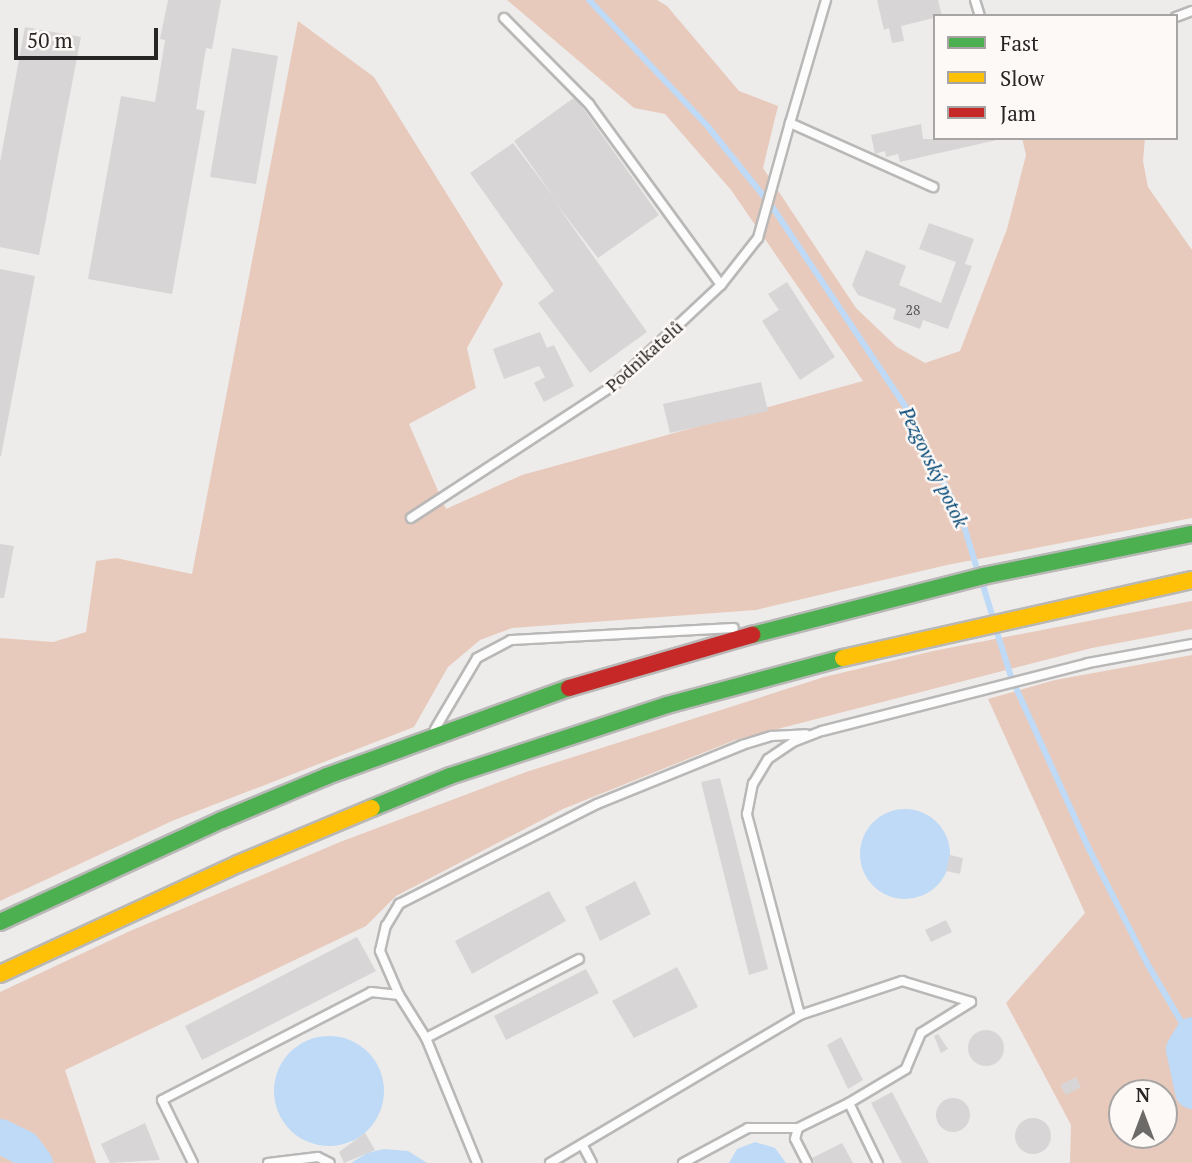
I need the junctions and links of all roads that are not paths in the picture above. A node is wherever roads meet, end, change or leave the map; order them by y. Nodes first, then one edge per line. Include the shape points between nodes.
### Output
1 (825, 0) edge
2 (504, 18) dead end
3 (790, 123) junction
4 (933, 187) dead end
5 (722, 285) junction
6 (411, 518) dead end
7 (1192, 534) edge
8 (1192, 580) edge
9 (786, 625) junction
10 (1192, 644) edge
11 (813, 734) junction
12 (430, 737) junction
13 (0, 922) edge
14 (579, 959) dead end
15 (0, 974) edge
16 (398, 995) junction
17 (800, 1015) junction
18 (426, 1038) junction
19 (849, 1102) junction
20 (798, 1128) junction
21 (583, 1146) junction
22 (193, 1163) edge
23 (268, 1163) edge
24 (330, 1163) edge
25 (477, 1163) edge
26 (550, 1163) edge
27 (592, 1163) edge
28 (683, 1163) edge
29 (807, 1163) edge
30 (877, 1163) edge

1 - 3 lane, Podnikatelů
2 - 5 lane via 589,104
3 - 4 lane
3 - 5 lane, Podnikatelů via 758,238
5 - 6 lane, Podnikatelů via 614,385
7 - 9 highway via 983,576
8 - 15 highway via 805,667 667,705 450,776 238,864
9 - 12 highway via 579,685
9 - 12 lane via 512,640 477,658
10 - 11 lane via 1088,663
11 - 16 lane via 772,736 742,745 597,804 399,904 386,926 380,951
11 - 17 lane via 778,751 761,767 747,814
12 - 13 highway via 222,820
14 - 18 lane
16 - 18 lane
16 - 22 lane via 371,992 162,1100
17 - 19 lane via 902,982 971,1002 921,1033 906,1069
17 - 21 lane
18 - 25 lane
19 - 20 lane
19 - 30 lane
20 - 28 lane via 748,1128
20 - 29 lane via 795,1139
21 - 26 lane
21 - 27 lane
23 - 24 lane via 318,1157

